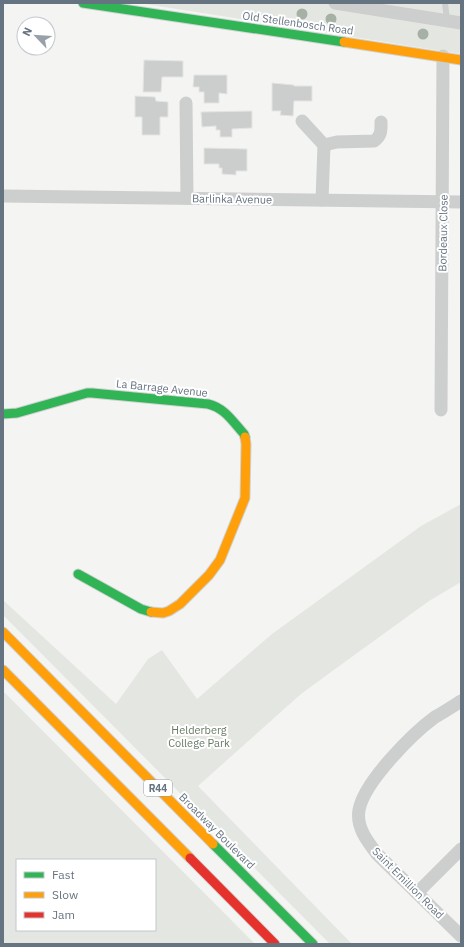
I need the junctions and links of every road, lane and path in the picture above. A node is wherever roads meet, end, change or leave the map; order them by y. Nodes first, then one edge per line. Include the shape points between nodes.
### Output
1 (83, 3) edge
2 (335, 3) edge
3 (445, 3) edge
4 (447, 20) junction
5 (461, 23) edge
6 (443, 56) junction
7 (461, 60) edge
8 (186, 103) dead end
9 (302, 121) dead end
10 (381, 122) dead end
11 (324, 145) junction
12 (3, 196) edge
13 (187, 198) junction
14 (322, 200) junction
15 (443, 202) junction
16 (461, 202) edge
17 (441, 410) dead end
18 (3, 414) edge
19 (78, 574) dead end
20 (3, 632) edge
21 (3, 670) edge
22 (461, 701) edge
23 (461, 849) edge
24 (418, 893) junction
25 (461, 936) edge
26 (275, 944) edge
27 (312, 944) edge

1 - 6 street, Old Stellenbosch Road
2 - 4 street
3 - 4 lane
4 - 5 street
6 - 7 street, Old Stellenbosch Road
6 - 15 street, Bordeaux Close
8 - 13 street
9 - 11 street
10 - 11 street via 381,133 374,141
11 - 14 street
12 - 13 street, Barlinka Avenue
13 - 14 street, Barlinka Avenue
14 - 15 street, Barlinka Avenue
15 - 16 street, Barlinka Avenue
15 - 17 street, Bordeaux Close
18 - 19 street, La Barrage Avenue via 17,413 92,393 216,406 225,412 244,434 246,489 243,506 215,568 180,604 163,613 148,612
20 - 27 street, Broadway Boulevard / R44
21 - 26 street, R44
22 - 24 street, Saint Emillion Road via 435,718 408,742 369,786 359,811 360,827 367,842
23 - 24 street
24 - 25 street, Saint Emillion Road

